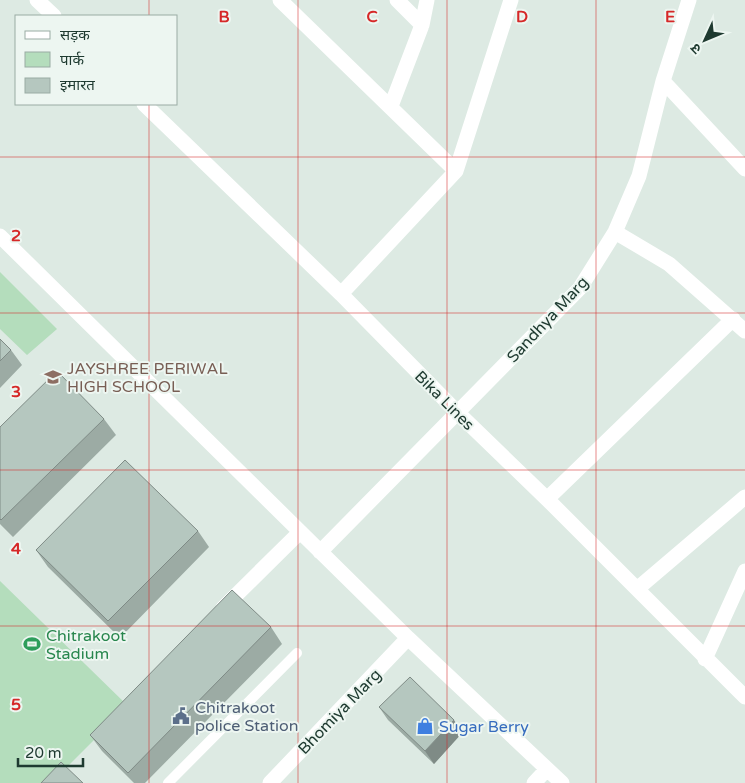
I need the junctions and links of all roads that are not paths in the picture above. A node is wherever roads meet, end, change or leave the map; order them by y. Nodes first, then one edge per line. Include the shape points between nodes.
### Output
1 (37, 0) edge
2 (280, 0) edge
3 (397, 0) edge
4 (427, 0) edge
5 (511, 0) edge
6 (689, 0) edge
7 (53, 15) edge
8 (422, 25) junction
9 (663, 81) junction
10 (145, 105) edge
11 (391, 106) junction
12 (745, 169) edge
13 (456, 171) junction
14 (615, 232) junction
15 (0, 236) edge
16 (341, 294) junction
17 (732, 319) junction
18 (745, 331) edge
19 (458, 413) junction
20 (745, 496) edge
21 (547, 499) junction
22 (300, 532) junction
23 (320, 552) junction
24 (745, 571) edge
25 (637, 589) junction
26 (212, 620) edge
27 (408, 638) junction
28 (297, 652) dead end
29 (705, 658) junction
30 (745, 697) edge
31 (547, 769) junction
32 (168, 783) edge
33 (270, 783) edge
34 (534, 783) edge
35 (562, 783) edge

1 - 7 street
2 - 11 street
3 - 8 street
4 - 8 street
5 - 13 street
6 - 9 street, Sandhya Marg
8 - 11 street
9 - 12 street
9 - 14 street, Sandhya Marg via 639,176
10 - 16 street, Bika Lines
11 - 13 street
13 - 16 street
14 - 17 street via 668,264
14 - 19 street, Sandhya Marg via 580,288
15 - 22 street
16 - 19 street, Bika Lines
17 - 18 street
17 - 21 street
19 - 21 street, Bika Lines
19 - 23 street, Sandhya Marg
20 - 25 street
21 - 25 street, Bika Lines
22 - 23 street
22 - 26 street
23 - 27 street
24 - 29 street
25 - 29 street, Bika Lines
27 - 31 street
27 - 33 street, Bhomiya Marg
28 - 32 lane
29 - 30 street, Bika Lines
31 - 34 street
31 - 35 street

